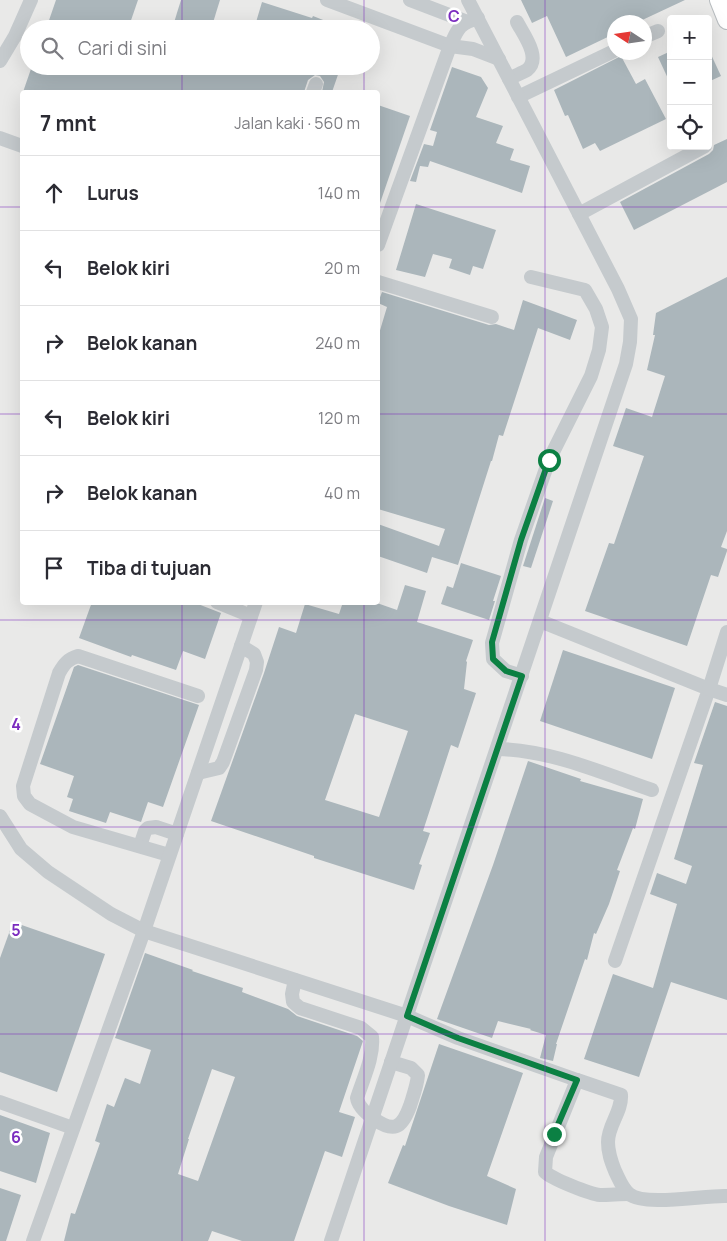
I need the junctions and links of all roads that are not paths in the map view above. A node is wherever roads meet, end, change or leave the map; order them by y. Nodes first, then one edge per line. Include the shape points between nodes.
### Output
1 (31, 0) edge
2 (327, 0) edge
3 (410, 0) edge
4 (468, 0) edge
5 (719, 0) edge
6 (472, 19) junction
7 (22, 20) edge
8 (727, 20) edge
9 (517, 22) dead end
10 (20, 25) edge
11 (658, 31) dead end
12 (652, 34) edge
13 (450, 46) junction
14 (607, 54) edge
15 (499, 59) junction
16 (0, 61) edge
17 (509, 79) junction
18 (518, 97) junction
19 (0, 138) edge
20 (20, 145) edge
21 (699, 150) edge
22 (579, 214) junction
23 (380, 239) edge
24 (531, 277) dead end
25 (380, 283) edge
26 (492, 317) dead end
27 (233, 605) edge
28 (254, 609) edge
29 (540, 621) junction
30 (727, 632) edge
31 (241, 646) junction
32 (722, 660) edge
33 (522, 676) junction
34 (709, 688) junction
35 (727, 695) edge
36 (198, 696) dead end
37 (498, 749) junction
38 (198, 773) junction
39 (652, 790) dead end
40 (0, 816) edge
41 (177, 834) junction
42 (140, 846) junction
43 (169, 856) junction
44 (144, 931) junction
45 (615, 962) dead end
46 (295, 980) junction
47 (407, 1016) junction
48 (392, 1062) junction
49 (577, 1080) junction
50 (0, 1102) edge
51 (372, 1118) junction
52 (73, 1128) junction
53 (628, 1194) junction
54 (727, 1196) edge
55 (33, 1241) edge
56 (331, 1241) edge

1 - 7 lane
2 - 13 lane
3 - 6 lane
4 - 6 lane
5 - 8 main road
6 - 13 lane via 460,26
6 - 15 lane
9 - 17 lane via 533,53 532,63 528,69
10 - 16 lane
11 - 12 lane
13 - 15 lane via 473,49
13 - 23 lane
14 - 18 lane
15 - 17 lane
17 - 18 lane
18 - 22 lane
19 - 20 lane
21 - 22 lane
22 - 29 lane via 631,319 630,342 623,374
24 - 33 lane via 585,290 602,327 591,376 549,460 521,540 492,642 493,659 506,671
25 - 26 lane
27 - 28 lane
28 - 31 lane
29 - 33 lane
29 - 34 lane
30 - 32 lane
31 - 38 lane
31 - 38 lane via 254,654 256,670 223,762 219,768
32 - 34 lane
33 - 37 lane
34 - 35 lane
34 - 45 lane
36 - 42 lane via 78,656 70,659 59,673 26,773 24,796 30,804 73,827
37 - 39 lane via 565,760
37 - 47 lane
38 - 41 lane
40 - 44 lane via 21,849 48,872 110,914
41 - 42 lane via 156,827 148,828
41 - 43 lane
42 - 43 lane
43 - 44 lane
44 - 46 lane
44 - 52 lane
46 - 47 lane
46 - 51 lane via 293,1002 300,1008 361,1028 372,1037 373,1044 357,1098 358,1104
47 - 48 lane
47 - 49 lane via 458,1038
48 - 51 lane
48 - 51 lane via 411,1068 418,1075 405,1120 393,1128
49 - 53 lane via 621,1095 608,1140 609,1154
49 - 53 lane via 546,1157 545,1172 560,1182 598,1195
50 - 52 lane
51 - 56 lane
52 - 55 lane
53 - 54 lane via 640,1199

